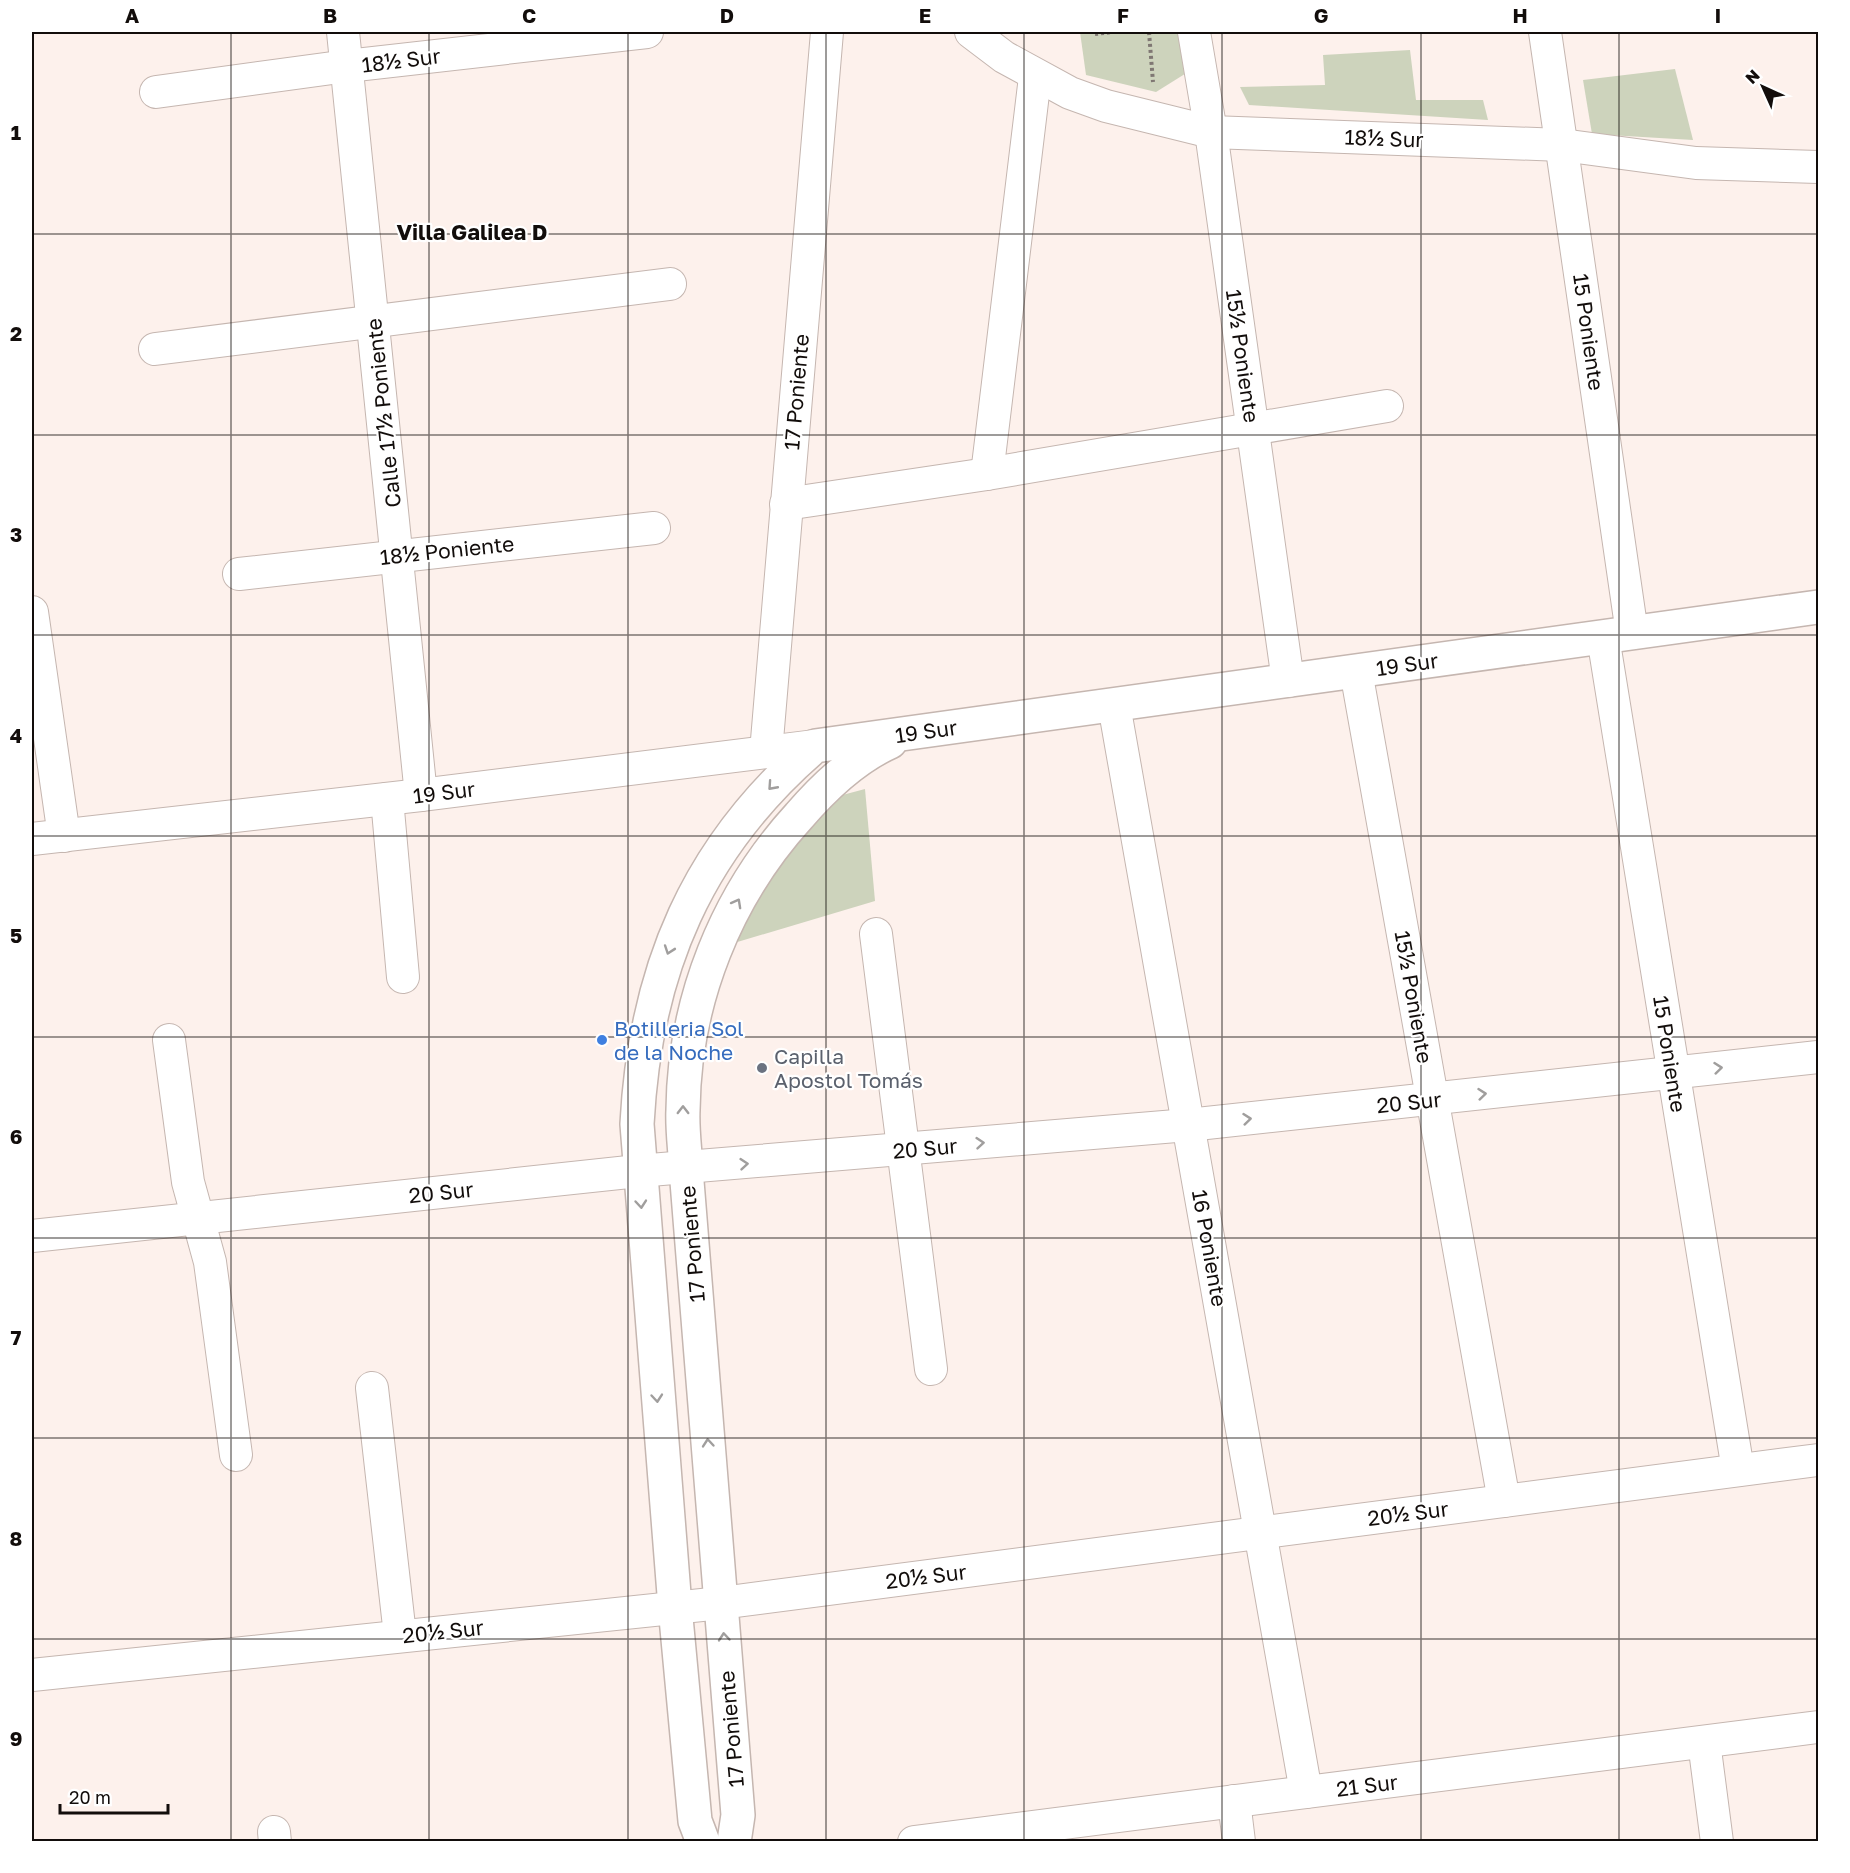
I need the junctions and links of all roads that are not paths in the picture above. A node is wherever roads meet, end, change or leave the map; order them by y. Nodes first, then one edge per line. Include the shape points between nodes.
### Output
1 (343, 32) edge
2 (646, 32) edge
3 (827, 32) edge
4 (971, 32) edge
5 (1194, 32) edge
6 (1545, 32) edge
7 (593, 35) edge
8 (347, 66) junction
9 (1035, 76) junction
10 (156, 92) dead end
11 (1211, 132) junction
12 (1562, 145) junction
13 (1818, 167) edge
14 (670, 284) dead end
15 (373, 320) junction
16 (155, 349) dead end
17 (1387, 406) dead end
18 (1253, 430) junction
19 (987, 474) junction
20 (786, 504) junction
21 (654, 528) dead end
22 (397, 555) junction
23 (239, 574) dead end
24 (1818, 607) edge
25 (32, 612) edge
26 (1618, 635) junction
27 (1356, 671) junction
28 (1288, 681) junction
29 (37, 689) edge
30 (1114, 705) junction
31 (911, 733) junction
32 (815, 746) junction
33 (766, 752) junction
34 (421, 795) junction
35 (387, 799) junction
36 (64, 836) junction
37 (32, 839) edge
38 (876, 934) dead end
39 (403, 977) dead end
40 (169, 1040) dead end
41 (1818, 1058) edge
42 (1673, 1073) junction
43 (1432, 1100) junction
44 (1188, 1125) junction
45 (903, 1150) junction
46 (686, 1169) junction
47 (638, 1171) junction
48 (198, 1217) junction
49 (32, 1236) edge
50 (931, 1369) dead end
51 (372, 1388) dead end
52 (236, 1455) dead end
53 (1818, 1460) edge
54 (1738, 1470) junction
55 (1504, 1501) junction
56 (1260, 1532) junction
57 (721, 1603) junction
58 (675, 1607) junction
59 (400, 1635) junction
60 (32, 1675) edge
61 (1818, 1727) edge
62 (1704, 1742) junction
63 (1306, 1792) junction
64 (1234, 1801) junction
65 (702, 1842) edge
66 (734, 1842) edge
67 (915, 1842) edge
68 (1239, 1842) edge
69 (1717, 1842) edge

1 - 8 street, Calle 17½ Poniente
2 - 7 street, 18½ Sur
3 - 20 street, 17 Poniente
4 - 9 street, 18½ Sur
5 - 11 street, 15½ Poniente
6 - 12 street, 15 Poniente
7 - 8 street, 18½ Sur
8 - 10 street, 18½ Sur
8 - 15 street, Calle 17½ Poniente
9 - 11 street, 18½ Sur via 1070,93
9 - 19 street
11 - 12 street, 18½ Sur
11 - 18 street, 15½ Poniente
12 - 13 street, 18½ Sur via 1695,163
12 - 26 street, 15 Poniente
14 - 15 street
15 - 16 street
15 - 22 street, Calle 17½ Poniente
17 - 18 street
18 - 19 street
18 - 28 street, 15½ Poniente
19 - 20 street
20 - 33 street, 17 Poniente
21 - 22 street, 18½ Poniente
22 - 23 street, 18½ Poniente
22 - 34 street, Calle 17½ Poniente
24 - 26 street, 19 Sur
25 - 29 street
26 - 27 street, 19 Sur
26 - 42 street, 15 Poniente
27 - 28 street, 19 Sur
27 - 43 street, 15½ Poniente
28 - 30 street, 19 Sur
29 - 36 street
30 - 31 street, 19 Sur
30 - 44 street, 16 Poniente
31 - 32 street, 19 Sur
46 -> 31 street, 17 Poniente via 683,1110 692,1026 717,944 735,906 775,843 810,803 872,750
32 - 33 street, 19 Sur
32 -> 47 street via 772,786 721,850 673,940 657,984 644,1042 637,1124
33 - 34 street, 19 Sur
34 - 35 street, 19 Sur
35 - 36 street, 19 Sur
35 - 39 street
36 - 37 street, 19 Sur
38 - 45 street
40 - 48 street via 188,1182
42 -> 41 street, 20 Sur
43 -> 42 street, 20 Sur
42 - 54 street, 15 Poniente
44 -> 43 street, 20 Sur
43 - 55 street, 15½ Poniente
45 -> 44 street, 20 Sur
44 - 56 street, 16 Poniente
46 -> 45 street, 20 Sur
45 - 50 street
46 - 47 street, 20 Sur
57 -> 46 street, 17 Poniente
47 - 48 street, 20 Sur
47 -> 58 street
48 - 49 street, 20 Sur
48 - 52 street via 210,1262
51 - 59 street
53 - 54 street, 20½ Sur
54 - 55 street, 20½ Sur
55 - 56 street, 20½ Sur
56 - 57 street, 20½ Sur
56 - 63 street, 16 Poniente
57 - 58 street, 20½ Sur
66 -> 57 street, 17 Poniente via 738,1815
58 - 59 street, 20½ Sur
58 - 65 street via 695,1821
59 - 60 street, 20½ Sur
61 - 62 street, 21 Sur
62 - 63 street, 21 Sur
62 - 69 street
63 - 64 street, 21 Sur
64 - 67 street, 21 Sur
64 - 68 street

